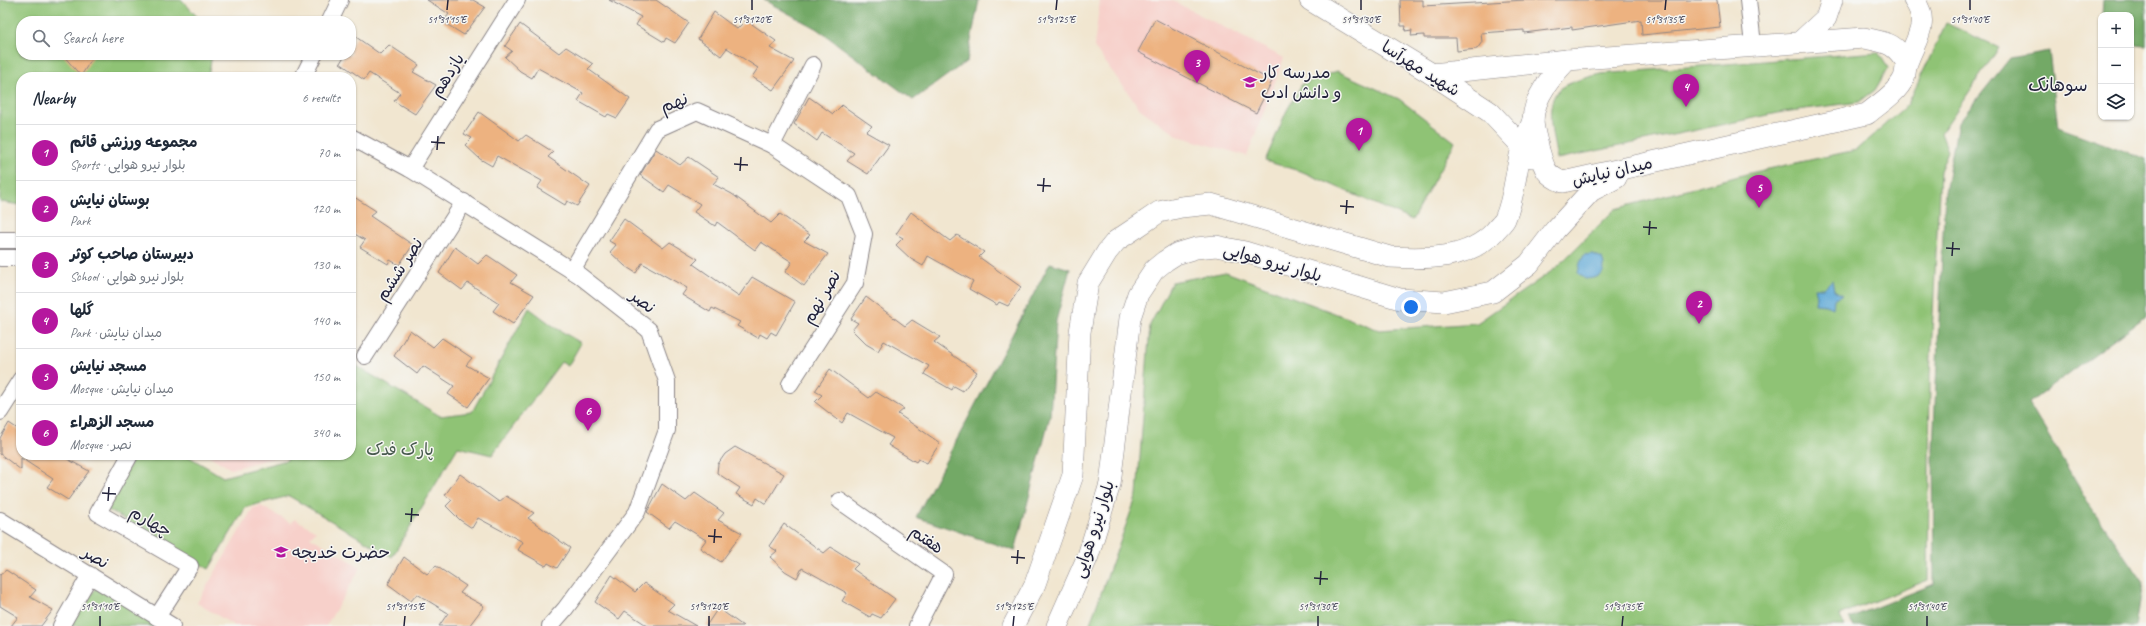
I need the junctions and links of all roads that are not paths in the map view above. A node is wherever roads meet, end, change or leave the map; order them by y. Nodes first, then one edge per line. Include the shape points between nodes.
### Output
1 (340, 0) edge
2 (517, 0) edge
3 (1310, 0) edge
4 (1748, 0) edge
5 (1832, 0) edge
6 (1914, 0) edge
7 (332, 16) edge
8 (1800, 42) junction
9 (1753, 45) junction
10 (311, 60) edge
11 (1568, 60) junction
12 (1907, 63) junction
13 (813, 65) dead end
14 (305, 72) edge
15 (1432, 74) junction
16 (1533, 120) junction
17 (356, 140) edge
18 (772, 145) junction
19 (1522, 148) junction
20 (1644, 164) junction
21 (1543, 166) junction
22 (410, 170) junction
23 (464, 202) junction
24 (0, 240) edge
25 (16, 240) edge
26 (0, 258) edge
27 (16, 258) edge
28 (572, 270) junction
29 (365, 356) dead end
30 (790, 384) dead end
31 (16, 388) edge
32 (0, 412) edge
33 (127, 460) edge
34 (840, 501) dead end
35 (0, 520) edge
36 (90, 575) junction
37 (158, 617) junction
38 (61, 626) edge
39 (172, 626) edge
40 (550, 626) edge
41 (917, 626) edge
42 (1013, 626) edge
43 (1057, 626) edge

1 - 7 street
2 - 22 street, یازدهم
3 - 15 main road, شهید مهرآسا
4 - 9 street
5 - 8 main road via 1826,18
6 - 12 main road, میدان نیایش via 1920,8 1921,33
8 - 9 main road
8 - 12 main road via 1864,38 1898,48
9 - 11 main road
10 - 14 street
11 - 15 main road
11 - 16 main road via 1548,81 1537,103
12 - 20 main road, میدان نیایش via 1904,78 1890,95 1867,114
13 - 18 street
15 - 19 main road, شهید مهرآسا via 1490,112
16 - 19 main road, بلوار نیرو هوایی
16 - 21 main road
17 - 22 street, نصر
18 - 28 street, نهم via 697,111 657,129
18 - 30 street, نصر نهم via 848,196 864,234 855,284
19 - 21 main road, شهید مهرآسا
19 - 42 main road, بلوار نیرو هوایی via 1513,195 1504,221 1489,238 1459,253 1423,258 1390,257 1211,204 1159,212 1116,241 1088,283 1083,306 1073,475 1035,584
20 - 21 main road, میدان نیایش via 1563,182 1550,177
20 - 43 main road, بلوار نیرو هوایی via 1591,191 1555,230 1529,264 1493,292 1451,301 1400,300 1245,252 1216,246 1196,248 1176,254 1165,261 1154,270 1138,294 1130,318 1110,484 1088,556
22 - 23 street, نصر
23 - 28 street, نصر
23 - 29 street, نصر ششم
24 - 25 street
26 - 27 street
28 - 40 street, نصر via 650,330 667,381 667,430 637,512
31 - 32 street
33 - 37 street, چهارم via 98,513 190,566
34 - 41 street, هفتم via 944,574
35 - 36 street, نصر
36 - 37 street, نصر
36 - 38 street
37 - 39 street, نصر

